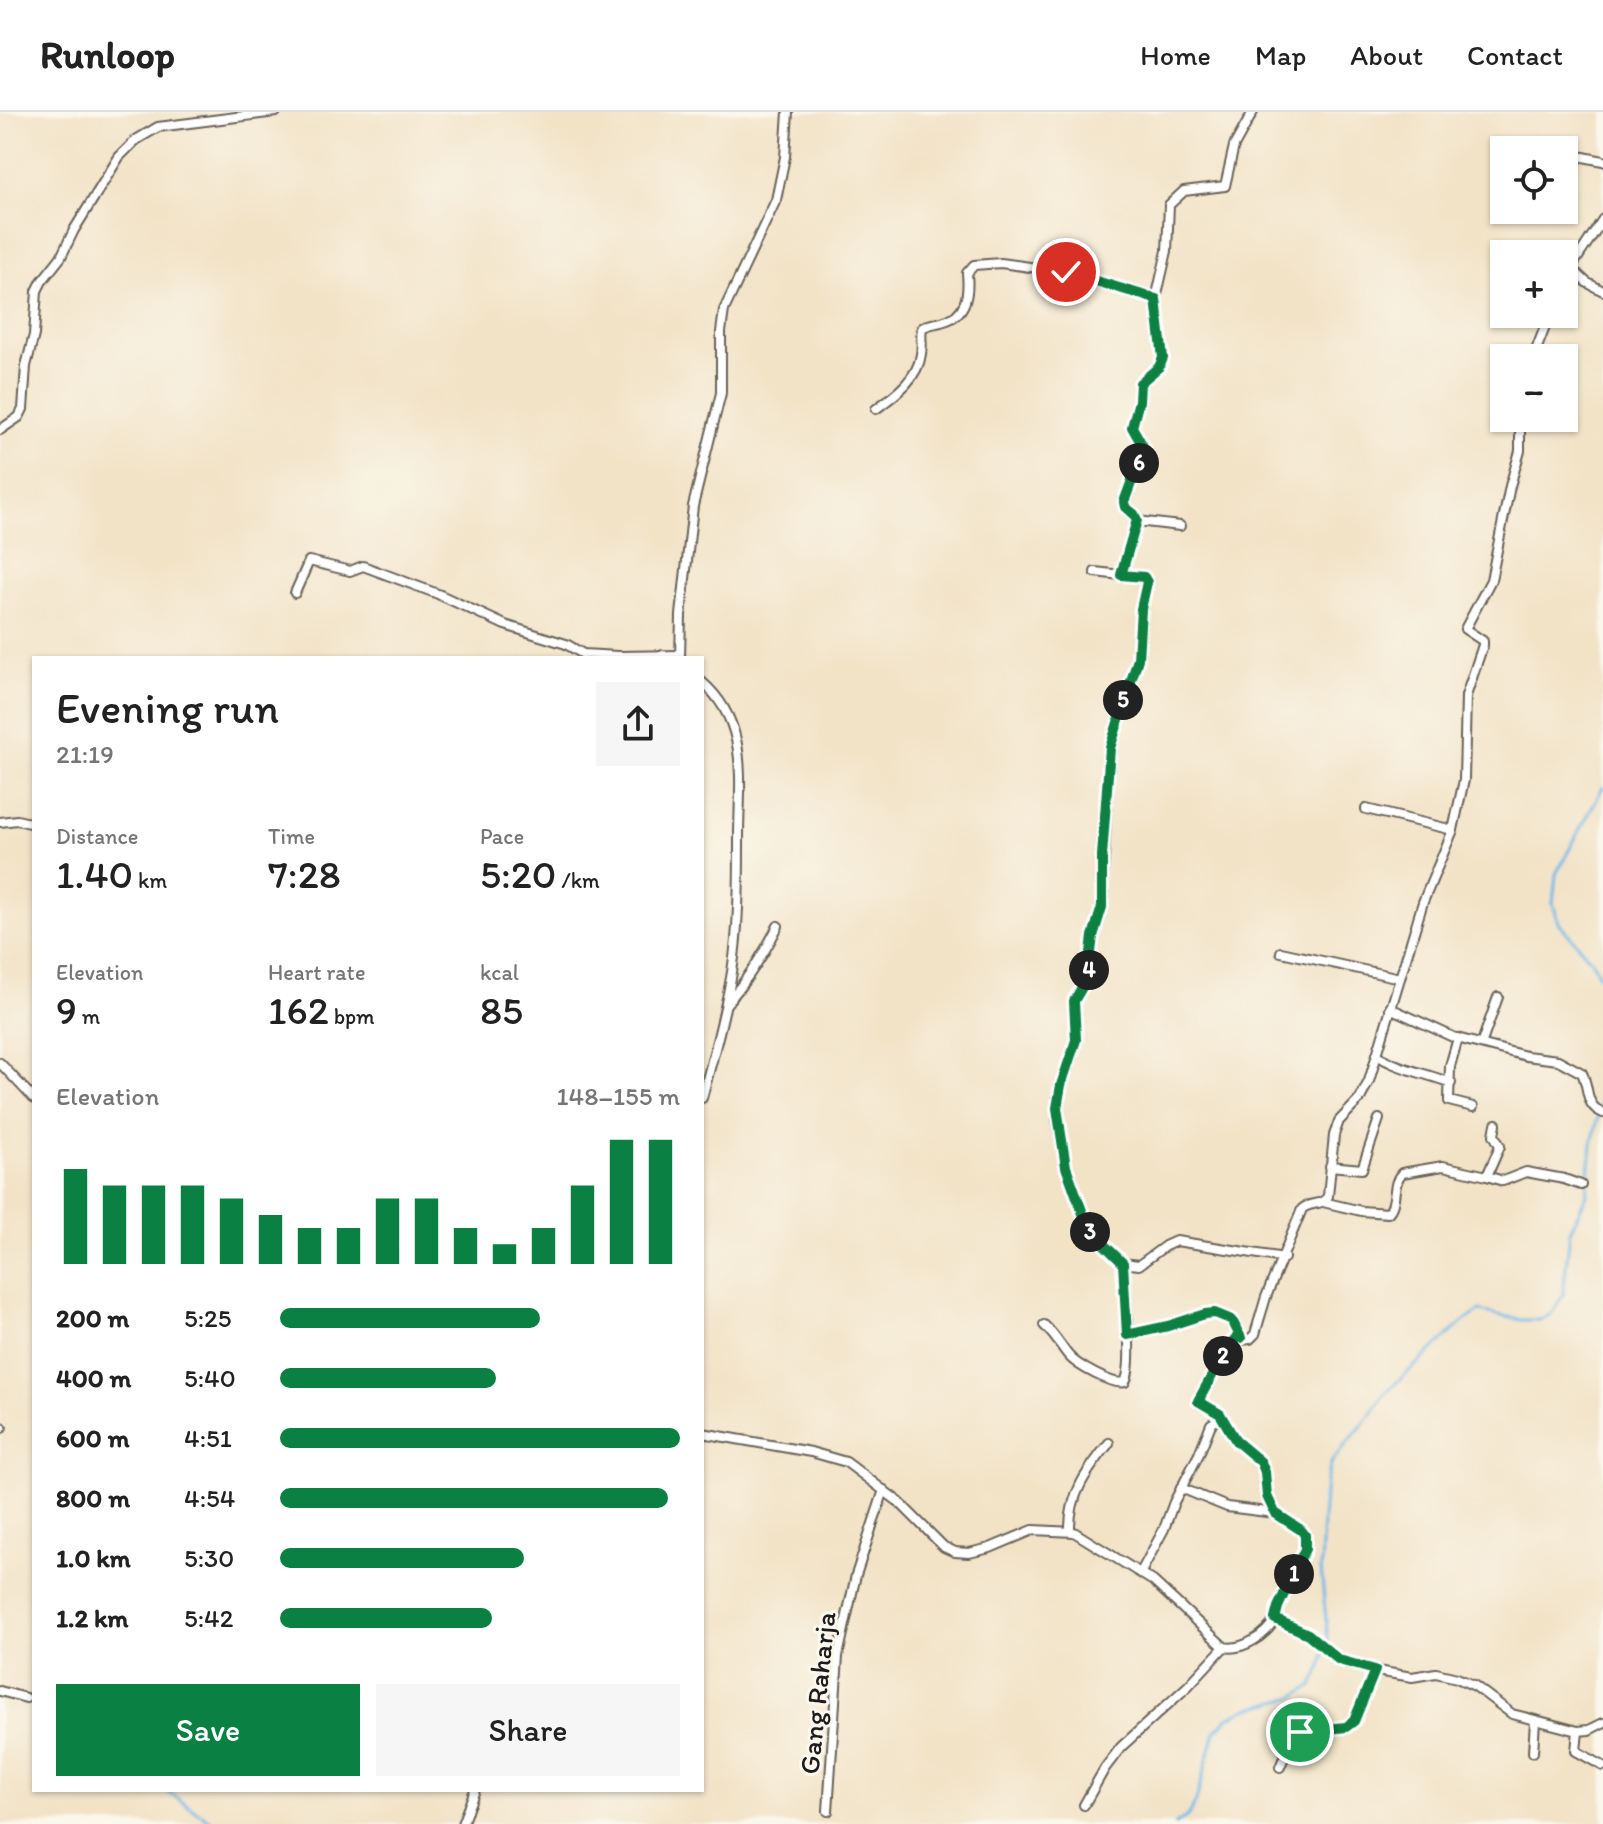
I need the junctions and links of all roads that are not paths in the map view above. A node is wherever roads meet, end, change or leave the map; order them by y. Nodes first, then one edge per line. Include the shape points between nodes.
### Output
1 (276, 112) edge
2 (788, 112) edge
3 (1253, 112) edge
4 (1578, 156) edge
5 (1603, 161) edge
6 (1603, 219) edge
7 (1578, 257) edge
8 (1578, 275) edge
9 (1603, 291) edge
10 (1156, 299) junction
11 (876, 409) dead end
12 (0, 430) edge
13 (1520, 432) edge
14 (1137, 521) junction
15 (1180, 526) dead end
16 (1095, 572) dead end
17 (1121, 575) junction
18 (295, 593) dead end
19 (618, 656) edge
20 (680, 656) edge
21 (704, 684) edge
22 (1366, 809) dead end
23 (0, 822) edge
24 (32, 824) edge
25 (1453, 830) junction
26 (778, 926) dead end
27 (1281, 952) dead end
28 (1400, 978) junction
29 (1498, 997) dead end
30 (726, 1003) junction
31 (1390, 1008) junction
32 (1458, 1038) junction
33 (1482, 1042) junction
34 (1377, 1055) junction
35 (0, 1063) edge
36 (1451, 1083) junction
37 (704, 1090) edge
38 (32, 1097) edge
39 (1473, 1107) dead end
40 (1603, 1113) edge
41 (1379, 1119) dead end
42 (1496, 1124) dead end
43 (1330, 1166) junction
44 (1487, 1176) junction
45 (1581, 1185) dead end
46 (1323, 1202) junction
47 (1284, 1258) junction
48 (1123, 1263) junction
49 (1044, 1325) dead end
50 (1127, 1335) junction
51 (1241, 1338) junction
52 (1222, 1417) junction
53 (704, 1433) edge
54 (1109, 1443) dead end
55 (1181, 1488) junction
56 (884, 1490) junction
57 (1275, 1513) junction
58 (1070, 1531) junction
59 (1141, 1572) junction
60 (1275, 1619) junction
61 (1224, 1647) junction
62 (1375, 1670) junction
63 (0, 1691) edge
64 (26, 1698) dead end
65 (1535, 1721) junction
66 (1603, 1723) edge
67 (1578, 1731) junction
68 (1533, 1752) dead end
69 (1603, 1766) edge
70 (1280, 1767) dead end
71 (474, 1792) edge
72 (1084, 1805) dead end
73 (828, 1811) dead end
74 (462, 1824) edge

1 - 12 street via 158,127 125,150 37,291 23,409
2 - 20 street via 776,200 724,310 721,393 693,506
3 - 10 street via 1234,146 1225,186 1184,191 1169,205 1167,251
4 - 5 street
6 - 7 street
8 - 9 street
10 - 11 street via 1066,272 1001,263 974,265 967,273 966,303 951,319 922,328 918,368
10 - 14 street via 1163,358 1140,383 1132,427 1144,448 1124,502
13 - 25 street via 1491,580 1465,629 1483,645 1466,696 1464,780
14 - 15 street
14 - 17 street
16 - 17 street
17 - 48 street via 1144,577 1147,582 1138,659 1110,748 1101,915 1088,977 1074,1001 1076,1040 1057,1108 1066,1167 1089,1230
18 - 19 street via 309,561 350,571 363,566 583,654
21 - 30 street via 729,713 741,773 737,919
22 - 25 street
23 - 24 street
25 - 28 street
26 - 30 street
27 - 28 street
28 - 31 street
29 - 33 street
30 - 37 street
31 - 32 street
31 - 34 street
32 - 33 street
32 - 36 street
33 - 40 street via 1580,1070 1591,1105
34 - 36 street
34 - 43 street via 1360,1099 1339,1121
35 - 38 street
36 - 39 street via 1449,1103
41 - 43 street via 1362,1169
42 - 44 street via 1500,1146
43 - 46 street
44 - 45 street via 1503,1181 1540,1173
44 - 46 street via 1443,1166 1402,1173 1388,1213
46 - 47 street via 1302,1209
47 - 48 street via 1184,1241 1171,1243 1139,1265
47 - 51 street via 1255,1334
48 - 50 street
49 - 50 street via 1070,1358 1119,1384 1128,1376
50 - 51 street via 1215,1313 1232,1320
51 - 52 street via 1229,1345 1199,1398
52 - 55 street via 1211,1424
52 - 57 street via 1236,1441 1263,1466
53 - 56 street via 834,1458
54 - 58 street via 1075,1493
55 - 57 street via 1227,1507
55 - 59 street
56 - 58 street via 936,1541 955,1552 990,1548 1033,1530
56 - 73 street, Gang Raharja via 856,1575 838,1656
57 - 60 street via 1301,1530 1306,1540
58 - 59 street
59 - 61 street
60 - 61 street via 1257,1637 1235,1648
60 - 62 street via 1308,1634 1339,1660
61 - 72 street via 1121,1747
62 - 65 street via 1457,1678 1502,1708
62 - 70 street via 1354,1721 1293,1736
63 - 64 street
65 - 67 street
65 - 68 street
66 - 67 street
67 - 69 street via 1577,1753
71 - 74 street

